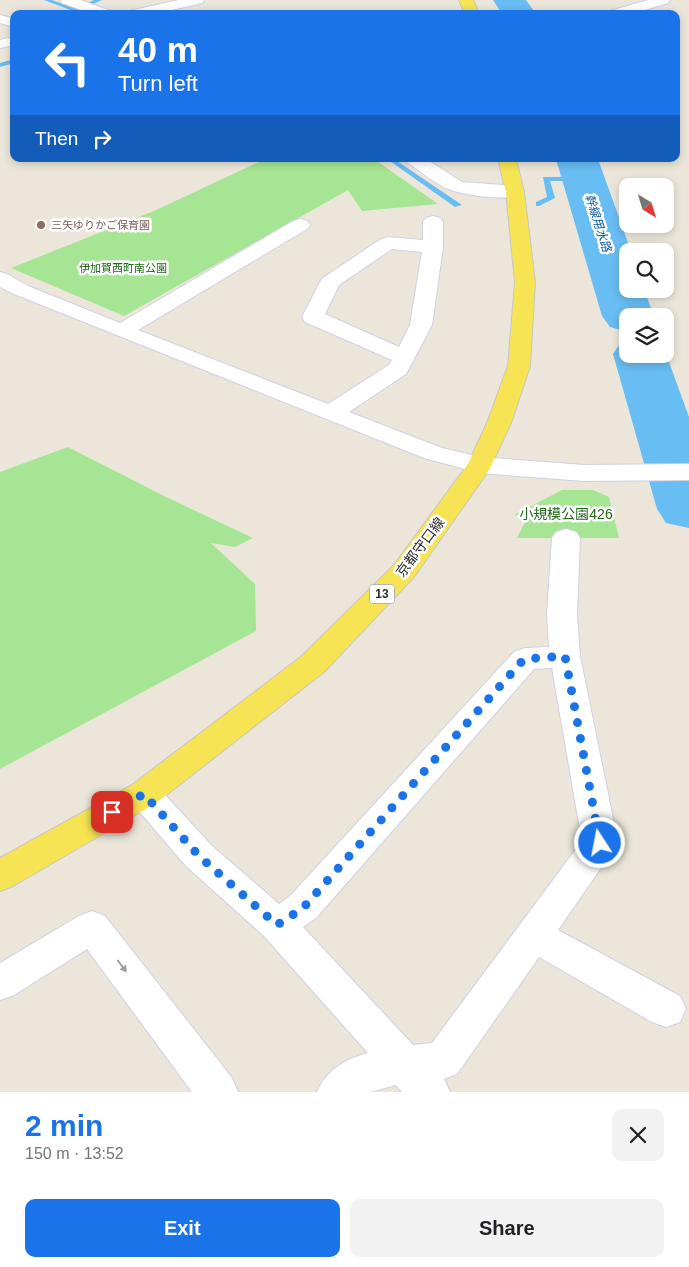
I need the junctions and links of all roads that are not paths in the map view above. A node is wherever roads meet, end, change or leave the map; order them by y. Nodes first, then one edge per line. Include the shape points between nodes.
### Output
1 (67, 0) edge
2 (197, 0) edge
3 (664, 0) edge
4 (95, 10) edge
5 (152, 10) edge
6 (629, 10) edge
7 (419, 162) edge
8 (508, 162) edge
9 (514, 192) junction
10 (433, 222) dead end
11 (300, 226) dead end
12 (433, 247) junction
13 (0, 278) edge
14 (121, 331) junction
15 (405, 356) junction
16 (330, 413) junction
17 (480, 465) junction
18 (689, 472) edge
19 (566, 538) dead end
20 (565, 656) junction
21 (144, 794) junction
22 (0, 876) edge
23 (277, 925) junction
24 (534, 935) junction
25 (0, 983) edge
26 (666, 1009) dead end
27 (415, 1079) edge
28 (217, 1092) edge
29 (338, 1092) edge

1 - 4 street
2 - 5 street
3 - 6 street
7 - 9 street via 456,186
8 - 9 main road, 京都守口線 / 13
9 - 17 main road, 京都守口線 / 13 via 525,282 519,366
10 - 12 street
11 - 14 street
12 - 15 street via 421,325
12 - 15 street via 388,243 330,282 312,317
13 - 14 street
14 - 16 street
15 - 16 street via 398,369
16 - 17 street via 432,453
17 - 18 street via 584,473
17 - 21 main road, 京都守口線 / 13 via 404,571 313,664
19 - 20 street via 562,614
20 - 23 street via 524,659 303,908
20 - 24 street via 600,843
21 - 22 main road, 京都守口線 / 13
21 - 23 street via 199,856
23 - 27 street
24 - 26 street
24 - 27 street via 443,1061
25 -> 28 street via 92,927
27 - 29 street via 361,1074

